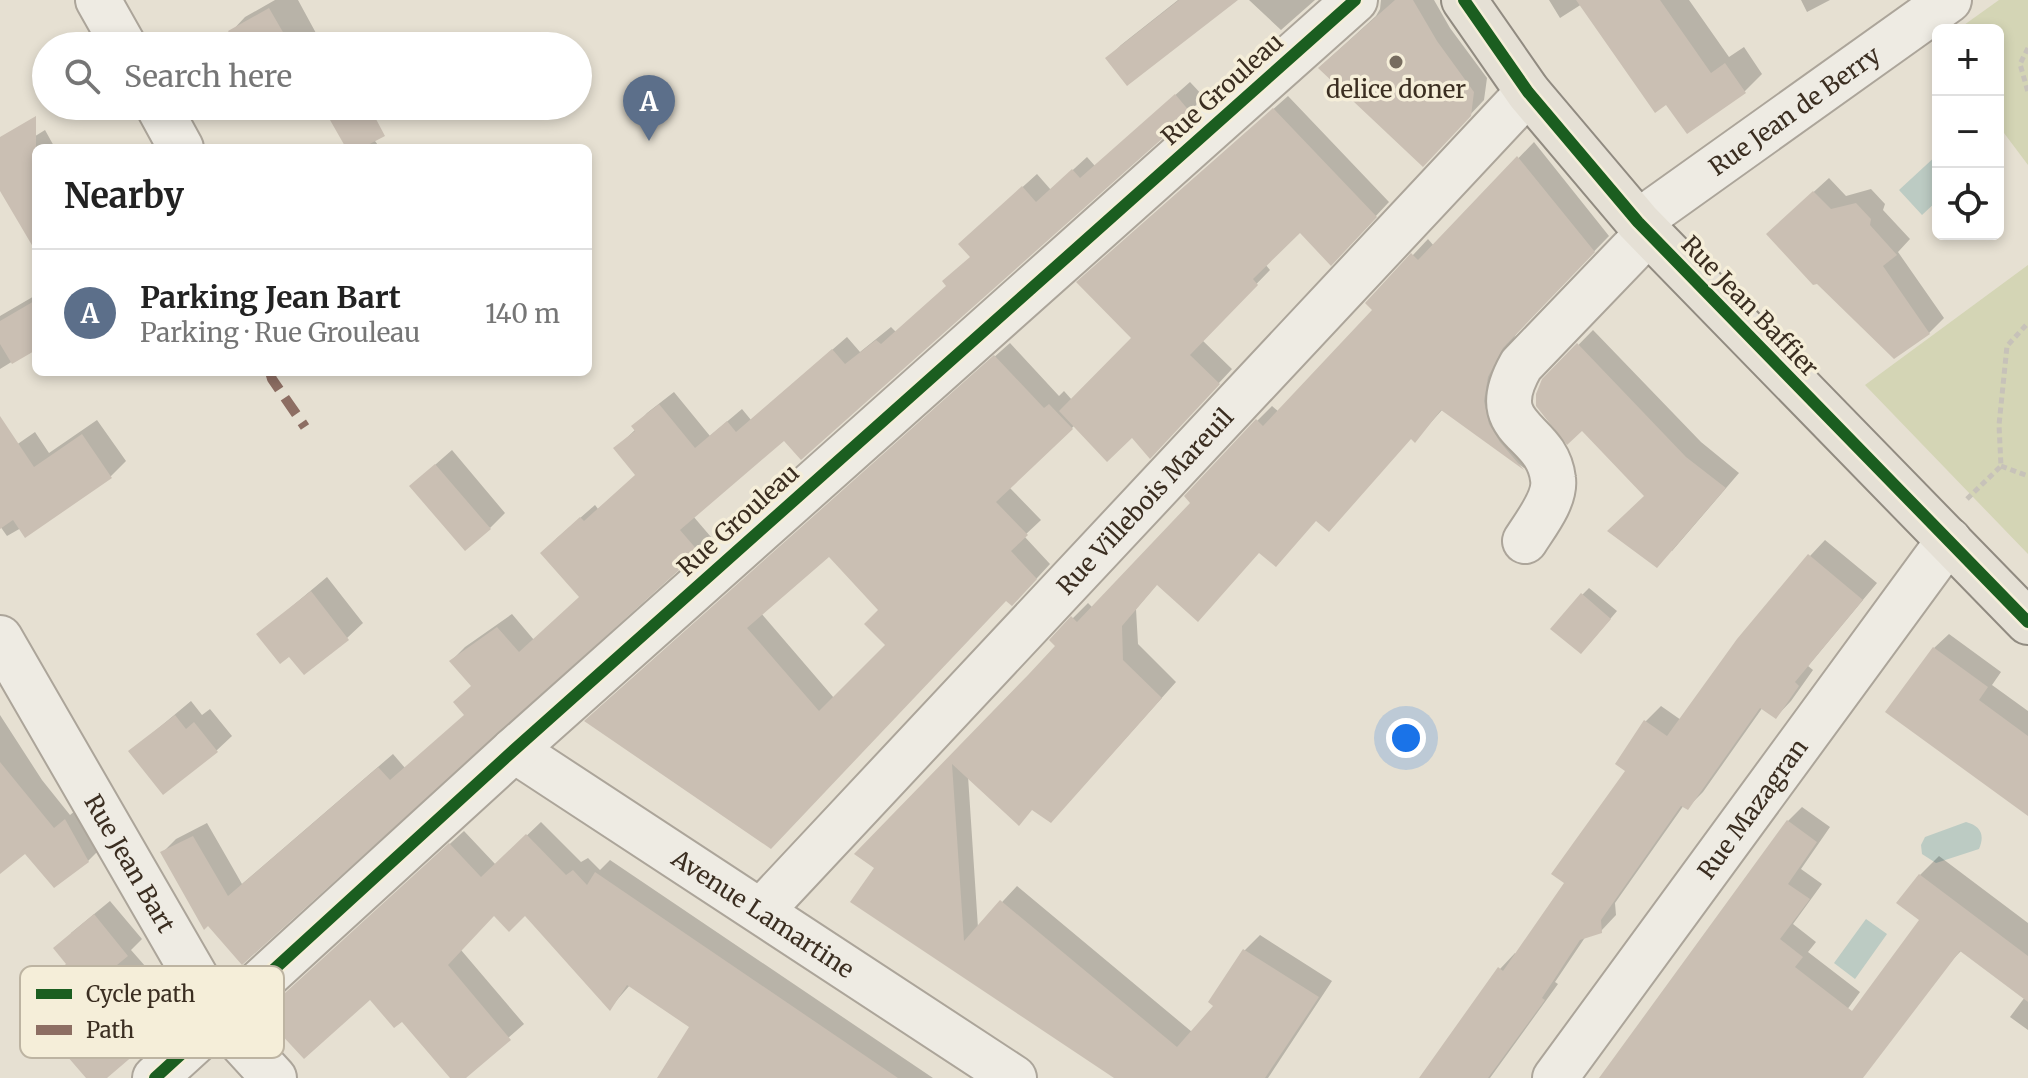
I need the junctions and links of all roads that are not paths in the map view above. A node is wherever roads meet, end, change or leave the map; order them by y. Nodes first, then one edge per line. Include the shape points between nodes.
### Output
1 (98, 0) edge
2 (1355, 0) edge
3 (1464, 0) edge
4 (1949, 0) edge
5 (116, 32) edge
6 (1528, 92) junction
7 (166, 120) edge
8 (179, 144) edge
9 (1643, 228) junction
10 (1949, 540) junction
11 (1525, 541) dead end
12 (2028, 622) edge
13 (0, 638) edge
14 (514, 750) junction
15 (762, 910) junction
16 (189, 966) edge
17 (278, 966) edge
18 (177, 1058) edge
19 (256, 1058) edge
20 (155, 1078) edge
21 (274, 1078) edge
22 (1014, 1078) edge
23 (1555, 1078) edge

1 - 5 street
2 - 14 street, Rue Grouleau
3 - 6 main road, Rue Jean Baffier
4 - 9 street, Rue Jean de Berry
6 - 9 main road, Rue Jean Baffier
6 - 15 street, Rue Villebois Mareuil
7 - 8 street
9 - 10 main road, Rue Jean Baffier
9 - 11 street, Rue Jean de Berry via 1521,365 1510,385 1507,401 1514,420 1548,461 1554,482
10 - 12 main road, Rue Jean Baffier
10 - 23 street, Rue Mazagran
13 - 16 street, Rue Jean Bart
14 - 15 street, Avenue Lamartine
14 - 17 street, Rue Grouleau
15 - 22 street, Avenue Lamartine
18 - 20 street, Rue Grouleau
19 - 21 street, Rue Jean Bart

